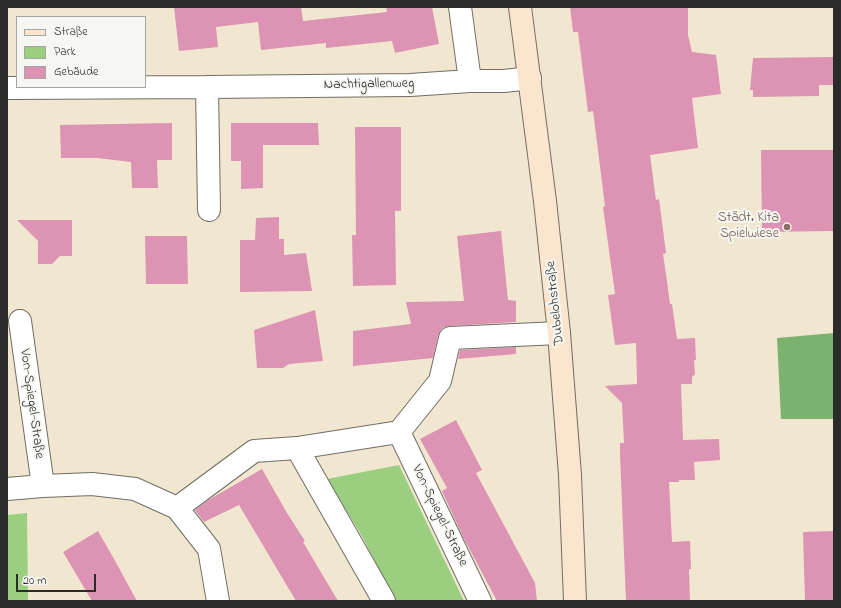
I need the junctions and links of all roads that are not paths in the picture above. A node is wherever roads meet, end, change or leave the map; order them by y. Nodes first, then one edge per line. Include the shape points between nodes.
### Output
1 (460, 7) edge
2 (520, 7) edge
3 (530, 78) junction
4 (470, 80) junction
5 (146, 87) edge
6 (207, 87) junction
7 (209, 210) dead end
8 (20, 321) dead end
9 (559, 333) junction
10 (399, 432) junction
11 (297, 448) junction
12 (43, 486) junction
13 (7, 489) edge
14 (177, 508) junction
15 (218, 601) edge
16 (384, 601) edge
17 (480, 601) edge
18 (575, 601) edge

1 - 4 street
2 - 3 main road, Dubelohstraße
3 - 4 street, Nachtigallenweg via 504,81
3 - 9 main road, Dubelohstraße
4 - 6 street, Nachtigallenweg via 410,85
5 - 6 street, Nachtigallenweg
6 - 7 street
8 - 12 street, Von-Spiegel-Straße
9 - 10 street via 450,338 440,382
9 - 18 main road, Dubelohstraße via 570,475
10 - 11 street
10 - 17 street, Von-Spiegel-Straße
11 - 14 street via 254,451
11 - 16 street
12 - 13 street
12 - 14 street via 92,484 135,490
14 - 15 street via 209,549

